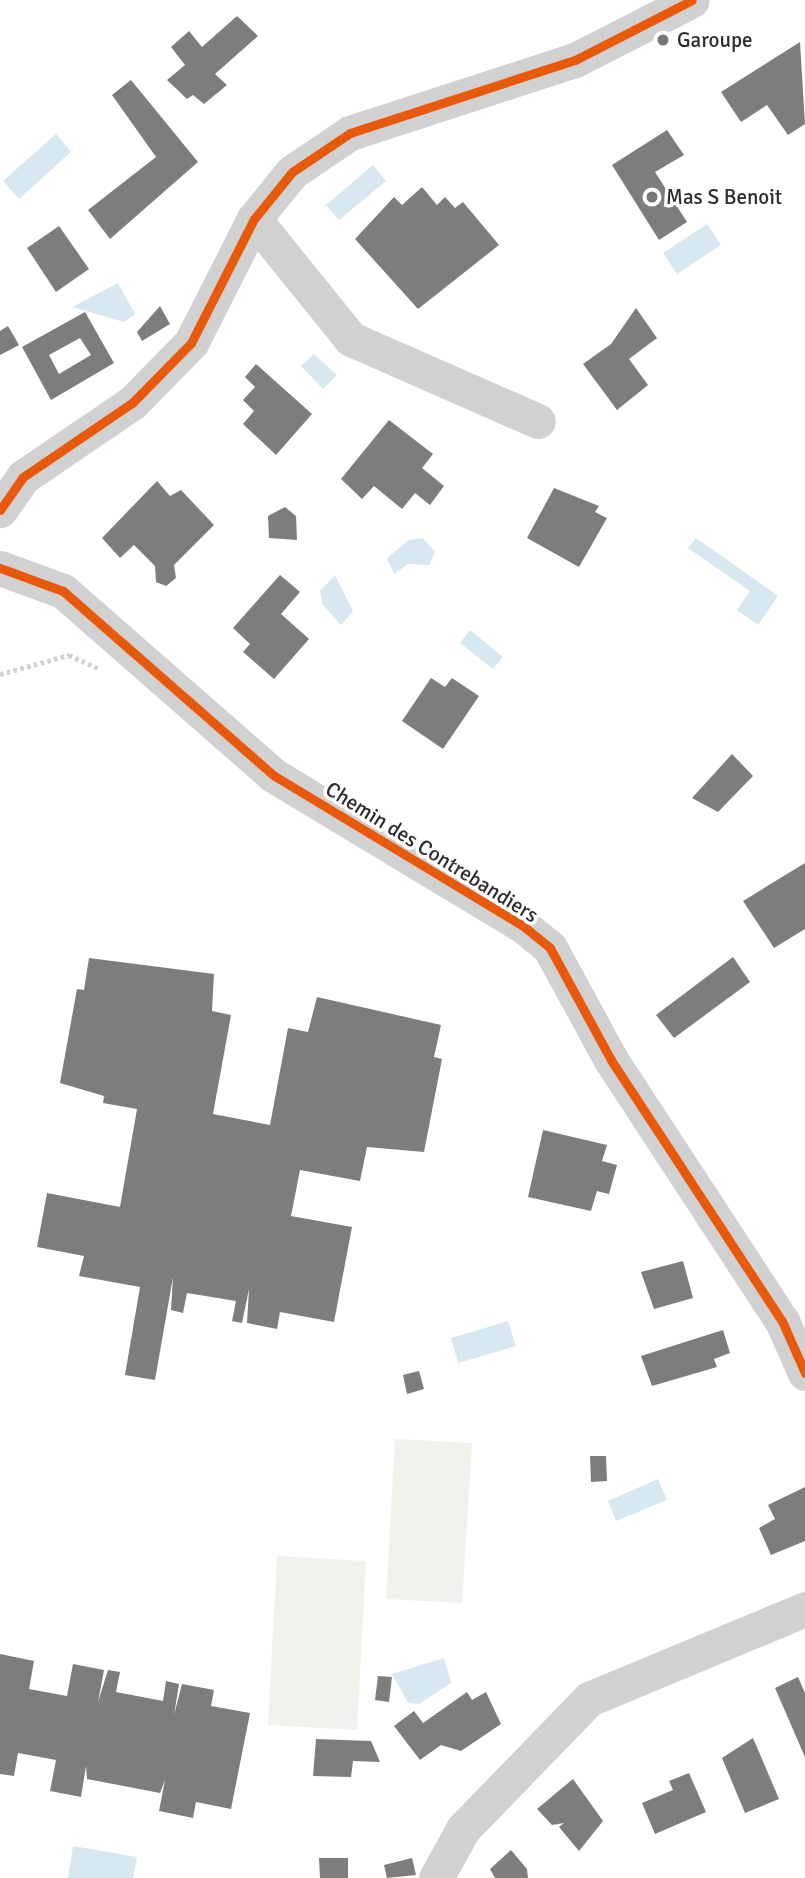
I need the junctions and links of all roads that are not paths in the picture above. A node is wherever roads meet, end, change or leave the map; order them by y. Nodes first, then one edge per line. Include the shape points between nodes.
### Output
1 (692, 0) edge
2 (254, 219) junction
3 (538, 421) dead end
4 (0, 510) edge
5 (0, 568) edge
6 (805, 1373) edge
7 (805, 1609) edge
8 (436, 1878) edge

1 - 2 street via 575,60 351,133 292,172
2 - 3 street via 351,339
2 - 4 street via 191,343 132,403 23,477
5 - 6 street, Chemin des Contrebandiers via 63,591 273,775 522,925 550,948 570,976 611,1060 782,1321
7 - 8 street via 589,1699 463,1829

